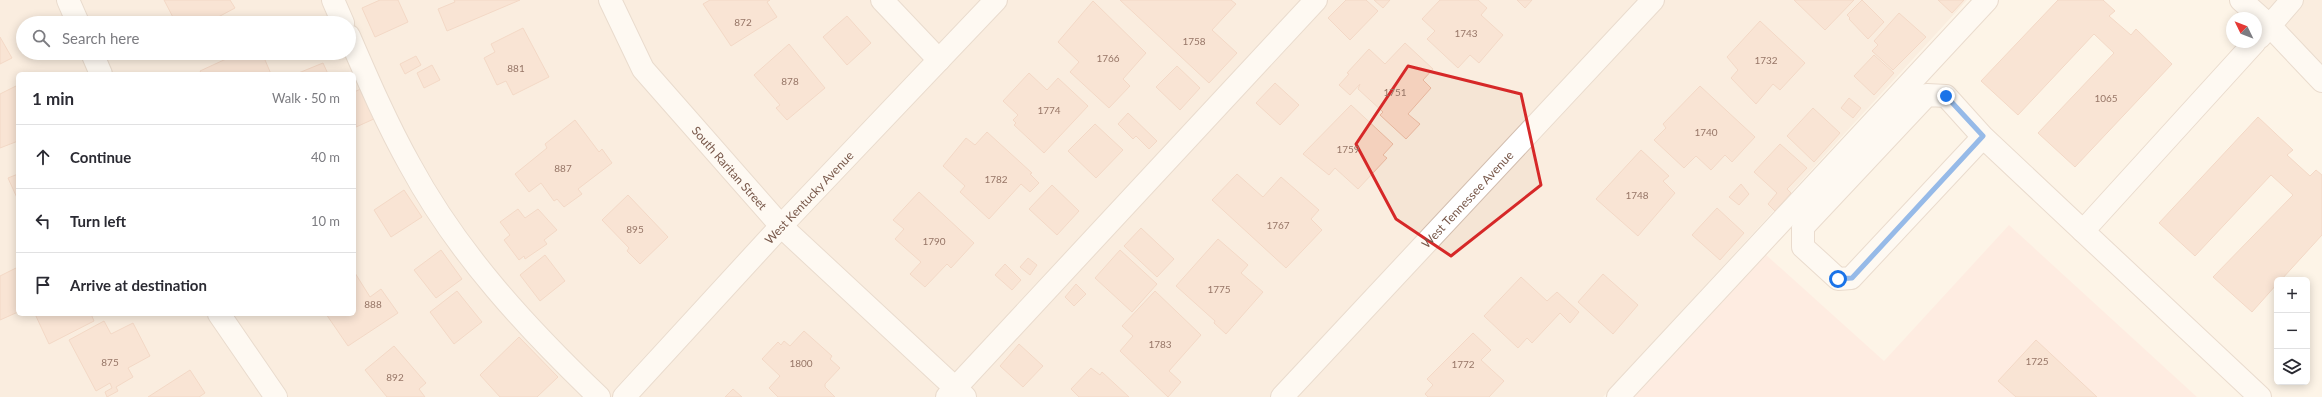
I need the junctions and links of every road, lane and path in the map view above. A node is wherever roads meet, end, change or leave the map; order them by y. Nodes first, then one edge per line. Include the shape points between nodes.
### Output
1 (68, 0) edge
2 (333, 0) edge
3 (610, 0) edge
4 (882, 0) edge
5 (996, 0) edge
6 (1316, 0) edge
7 (1653, 0) edge
8 (1988, 0) edge
9 (2241, 0) edge
10 (2292, 0) edge
11 (2247, 12) edge
12 (75, 16) edge
13 (340, 16) edge
14 (2262, 34) edge
15 (2262, 37) edge
16 (2249, 48) edge
17 (356, 53) edge
18 (95, 60) edge
19 (939, 60) junction
20 (100, 72) edge
21 (2322, 81) edge
22 (1983, 136) junction
23 (782, 226) junction
24 (2083, 231) junction
25 (220, 316) edge
26 (956, 394) edge
27 (276, 397) edge
28 (599, 397) edge
29 (624, 397) edge
30 (1282, 397) edge
31 (1618, 397) edge
32 (2260, 397) edge

1 - 12 street
2 - 13 street
3 - 23 street, South Raritan Street via 643,69
4 - 19 street
5 - 19 street, West Kentucky Avenue
6 - 26 street
7 - 30 street, West Tennessee Avenue
8 - 31 street
9 - 11 street
10 - 14 street
15 - 21 street
16 - 24 street
17 - 28 street via 406,159 442,218 512,309 550,351
18 - 20 street
19 - 23 street, West Kentucky Avenue
22 - 22 street via 1852,278 1838,279 1804,247 1803,227 1927,95 1946,96
22 - 24 street
23 - 26 street, South Raritan Street
23 - 29 street, West Kentucky Avenue
24 - 32 street
25 - 27 street

